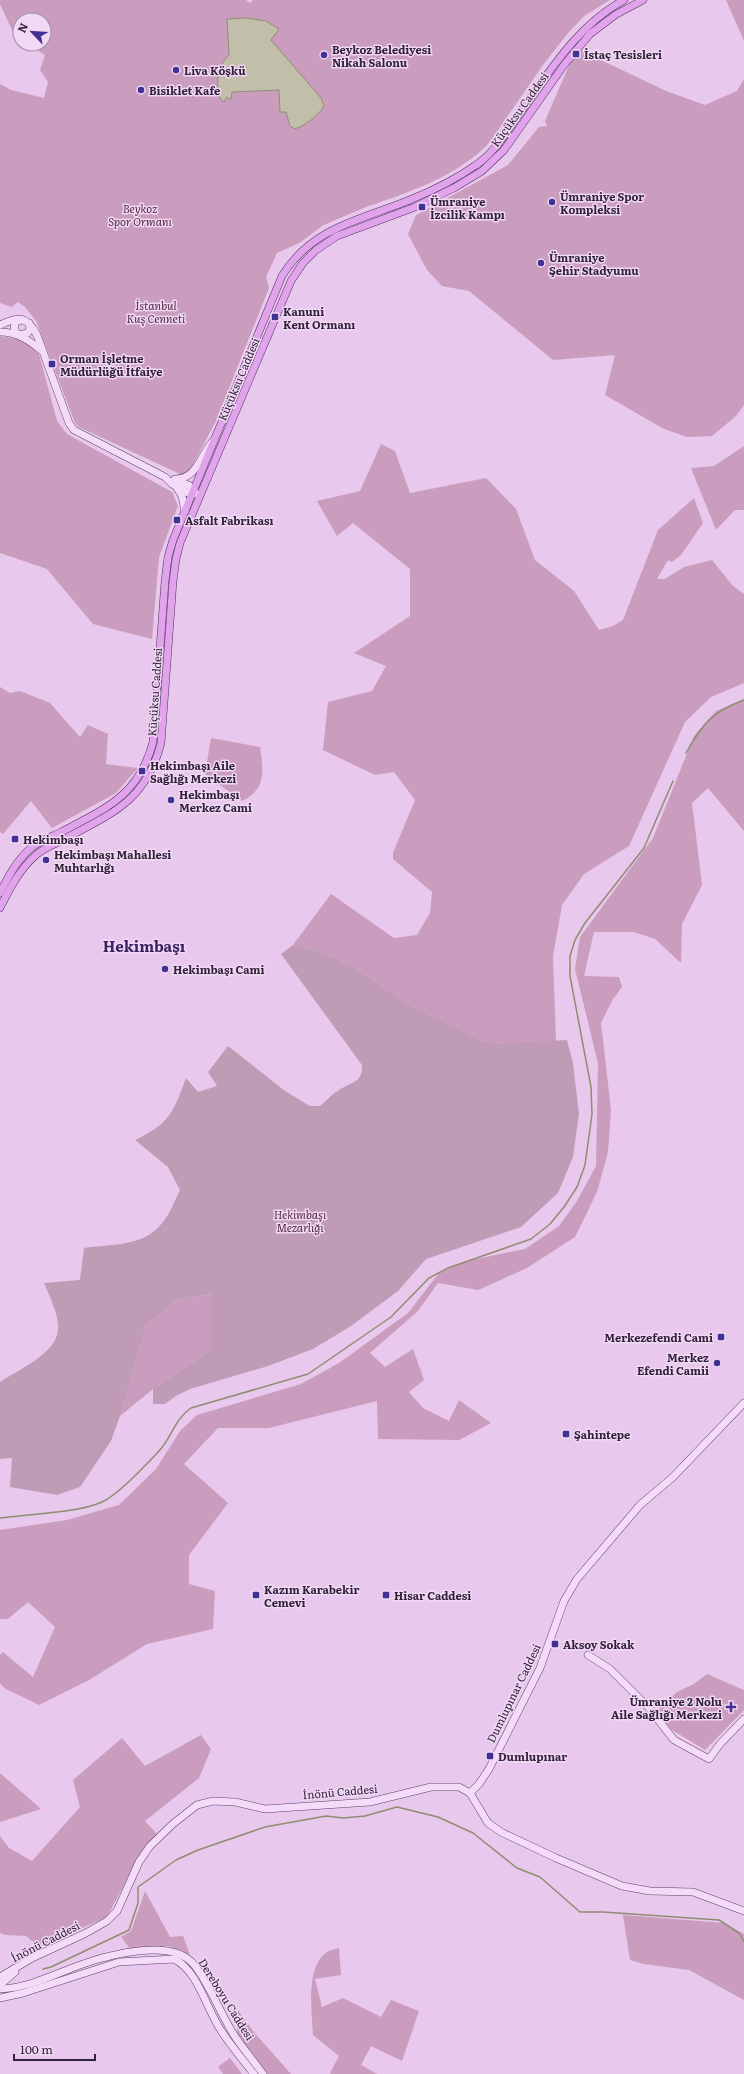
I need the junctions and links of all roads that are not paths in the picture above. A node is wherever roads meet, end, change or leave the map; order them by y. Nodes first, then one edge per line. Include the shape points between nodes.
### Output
1 (624, 0) edge
2 (643, 0) edge
3 (590, 24) junction
4 (597, 29) junction
5 (493, 150) junction
6 (499, 155) junction
7 (389, 208) junction
8 (392, 215) junction
9 (346, 224) junction
10 (348, 232) junction
11 (25, 321) junction
12 (0, 325) edge
13 (0, 332) edge
14 (19, 335) junction
15 (44, 353) junction
16 (235, 392) junction
17 (242, 395) junction
18 (216, 438) junction
19 (173, 482) junction
20 (193, 492) junction
21 (200, 495) junction
22 (185, 511) junction
23 (184, 534) junction
24 (170, 630) junction
25 (162, 631) junction
26 (161, 642) junction
27 (169, 642) junction
28 (158, 673) junction
29 (166, 674) junction
30 (148, 760) junction
31 (156, 763) junction
32 (127, 790) junction
33 (130, 798) junction
34 (72, 826) junction
35 (76, 833) junction
36 (16, 870) junction
37 (0, 893) edge
38 (0, 908) edge
39 (744, 1403) edge
40 (588, 1655) dead end
41 (744, 1719) edge
42 (470, 1793) junction
43 (744, 1911) edge
44 (32, 1958) junction
45 (14, 1974) junction
46 (0, 1977) edge
47 (0, 1985) edge
48 (20, 1987) junction
49 (0, 1989) edge
50 (0, 1998) edge
51 (254, 2074) edge
52 (263, 2074) edge

1 - 3 main road, Küçüksu Caddesi via 609,8
2 - 4 main road, Küçüksu Caddesi via 615,15
3 - 4 main road
3 - 5 main road, Küçüksu Caddesi via 558,60
4 - 6 main road, Küçüksu Caddesi via 564,65
5 - 6 main road
5 - 7 main road, Küçüksu Caddesi via 477,165 450,181
6 - 8 main road, Küçüksu Caddesi via 482,171 454,188
7 - 8 main road
7 - 9 main road, Küçüksu Caddesi
8 - 10 main road, Küçüksu Caddesi
9 - 10 main road
9 - 16 main road, Küçüksu Caddesi via 333,228 310,243 288,266
10 - 17 main road, Küçüksu Caddesi via 316,250 294,276
11 - 12 main road via 13,320
11 - 14 main road via 18,321 14,326
11 - 14 main road via 30,326 29,331 26,335
11 - 15 main road via 37,335
13 - 14 main road
14 - 15 main road
15 - 19 main road via 69,423 74,430
16 - 17 main road
16 - 18 main road, Küçüksu Caddesi
17 - 21 main road, Küçüksu Caddesi
18 - 19 main road via 206,448 189,476
18 - 20 main road, Küçüksu Caddesi
19 - 20 main road via 188,493
19 - 22 main road via 181,492
20 - 21 main road
20 - 22 main road, Küçüksu Caddesi
20 - 23 main road via 195,498 183,527
21 - 23 main road, Küçüksu Caddesi
22 - 25 main road, Küçüksu Caddesi via 168,557
23 - 24 main road, Küçüksu Caddesi via 176,559
24 - 25 main road
24 - 27 main road, Küçüksu Caddesi
25 - 26 main road, Küçüksu Caddesi
26 - 27 main road
26 - 28 main road, Küçüksu Caddesi
27 - 29 main road, Küçüksu Caddesi
28 - 29 main road
28 - 30 main road, Küçüksu Caddesi via 153,742
29 - 31 main road, Küçüksu Caddesi via 162,743
30 - 31 main road
30 - 32 main road, Küçüksu Caddesi via 136,782
31 - 33 main road, Küçüksu Caddesi via 142,787
32 - 33 main road
32 - 34 main road, Küçüksu Caddesi via 95,814
33 - 35 main road, Küçüksu Caddesi via 99,821
34 - 35 main road
34 - 36 main road, Küçüksu Caddesi via 33,847
35 - 36 main road, Küçüksu Caddesi via 38,853
36 - 37 main road
36 - 38 main road
39 - 42 main road, Dumlupınar Caddesi via 673,1477 640,1505 577,1579 564,1601 540,1668 489,1769
40 - 41 main road via 610,1669 649,1708 674,1740 709,1759
42 - 43 main road via 486,1820 502,1832 556,1858 622,1886 650,1892 693,1892
42 - 44 main road, İnönü Caddesi via 459,1787 431,1788 370,1802 265,1809 235,1802 213,1801 197,1805 150,1846 139,1862 117,1911 107,1921
44 - 45 main road
44 - 46 main road, İnönü Caddesi
45 - 47 main road
45 - 48 main road via 13,1985
48 - 49 main road, Dereboyu Caddesi
48 - 52 main road, Dereboyu Caddesi via 96,1959 168,1950 185,1956 195,1966 234,2035
50 - 51 main road, Dereboyu Caddesi via 24,1993 119,1962 174,1959 181,1962 189,1972 221,2031

